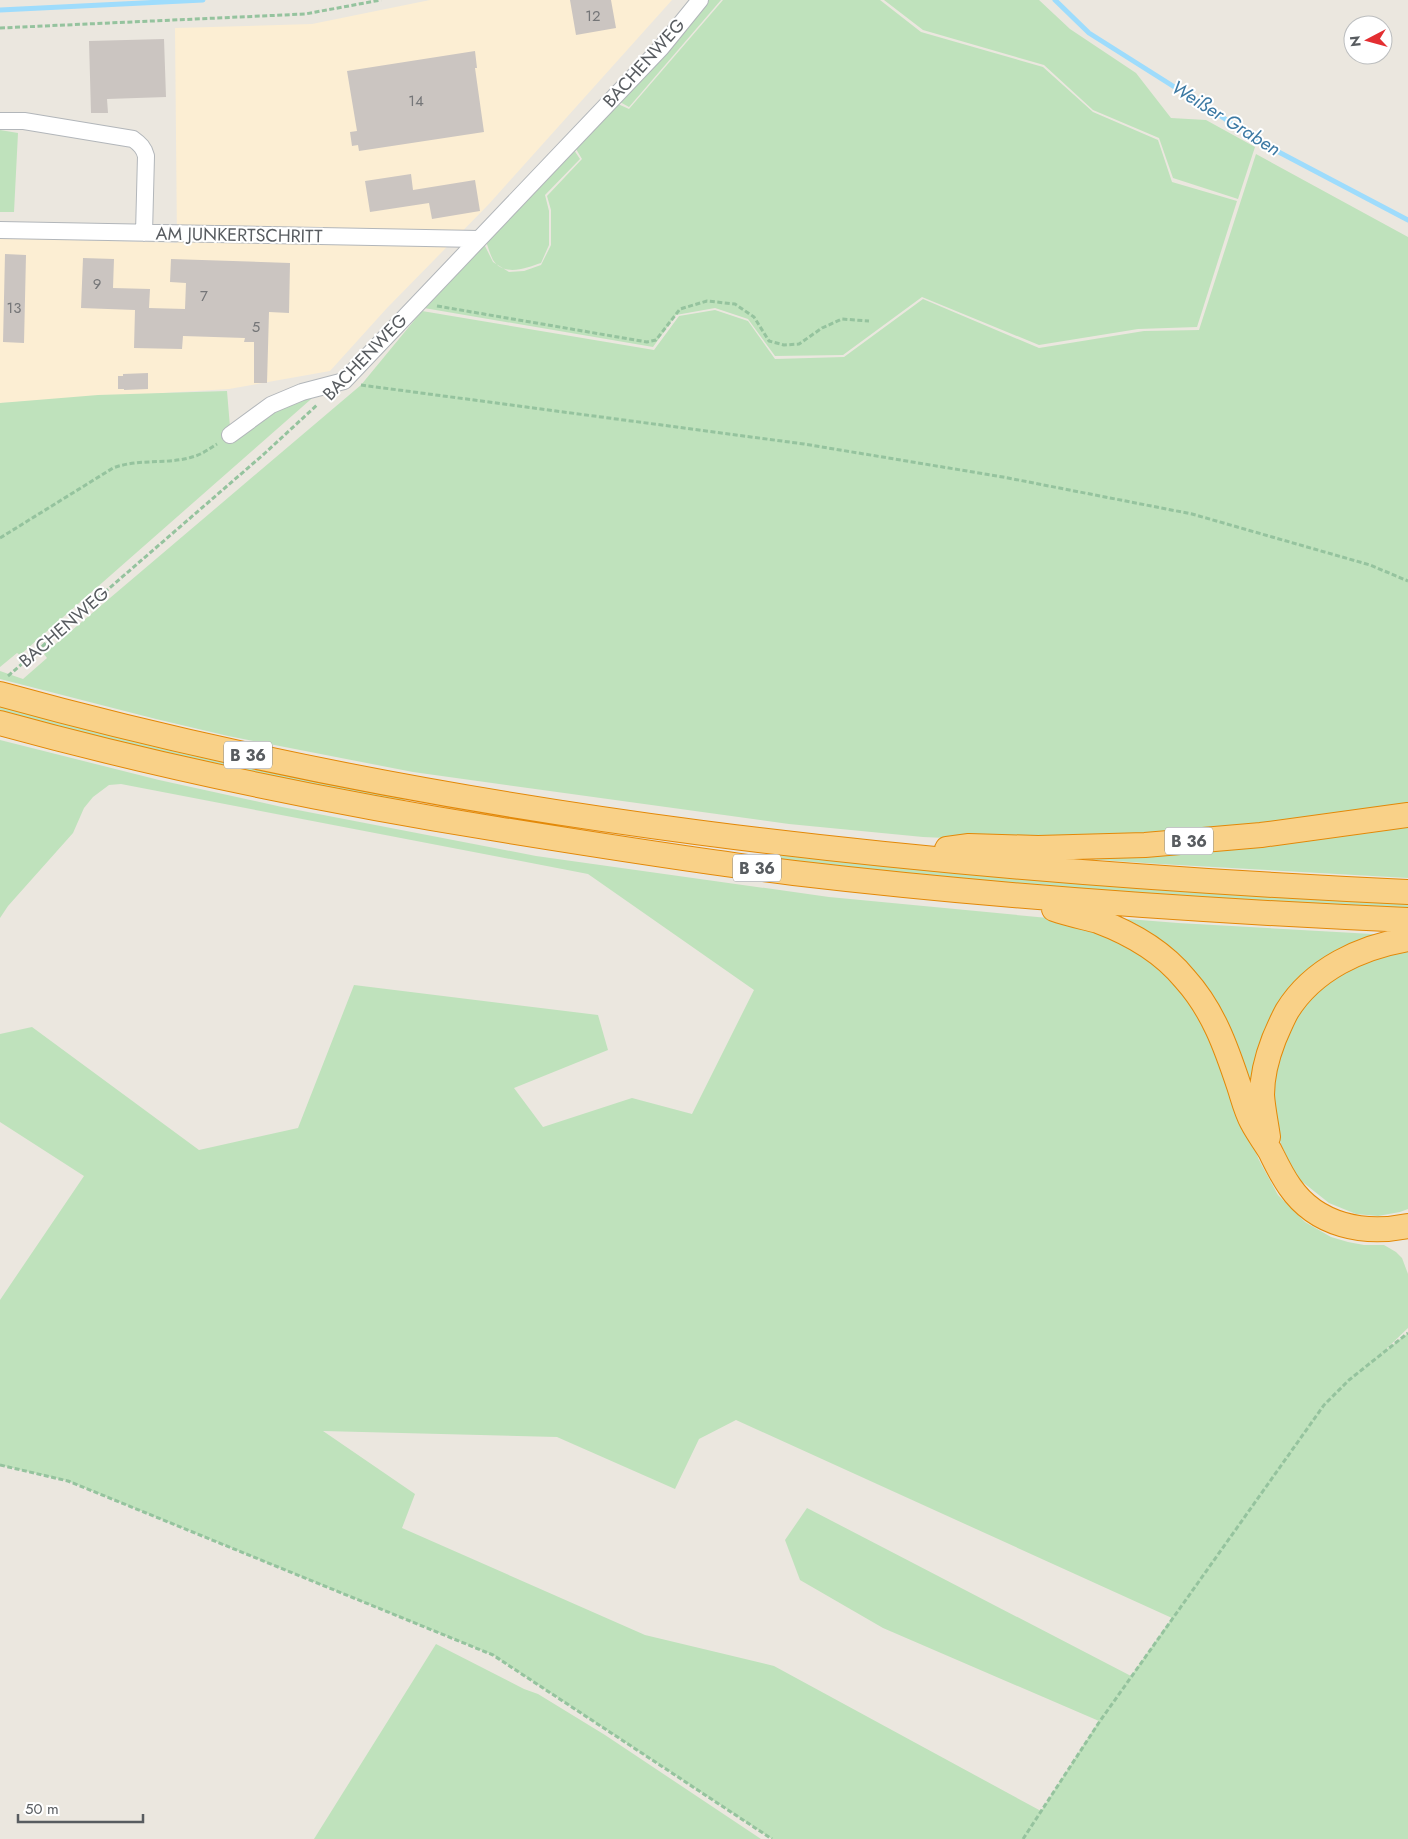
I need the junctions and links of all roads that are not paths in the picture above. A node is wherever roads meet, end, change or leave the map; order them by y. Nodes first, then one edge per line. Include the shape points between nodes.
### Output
1 (700, 0) edge
2 (0, 121) edge
3 (0, 230) edge
4 (144, 233) junction
5 (478, 239) junction
6 (230, 436) road end
7 (3, 686) edge
8 (0, 723) edge
9 (1408, 815) edge
10 (901, 856) junction
11 (1408, 892) edge
12 (1019, 896) junction
13 (1408, 920) edge
14 (1408, 940) edge
15 (1270, 1151) junction
16 (1408, 1226) edge

1 - 5 street, BACHENWEG via 661,48
2 - 4 street via 24,120 133,140 139,144 146,156
3 - 4 street, AM JUNKERTSCHRITT
4 - 5 street, AM JUNKERTSCHRITT
5 - 6 street, BACHENWEG via 344,381 302,392 271,405
7 - 10 highway, B 36 via 142,732 403,786 654,826
8 - 12 highway, B 36 via 176,768 456,823 787,872
9 - 10 highway, B 36 via 1261,835 1145,845 968,846
10 - 11 highway, B 36 via 1162,879
12 - 13 highway, B 36
12 - 15 highway, B 36 via 1096,921 1130,936 1162,956 1186,979 1216,1025 1252,1121
14 - 15 highway via 1378,946 1346,958 1313,981 1286,1012 1264,1072 1262,1094
15 - 16 highway via 1290,1188 1304,1203 1327,1219 1369,1230

